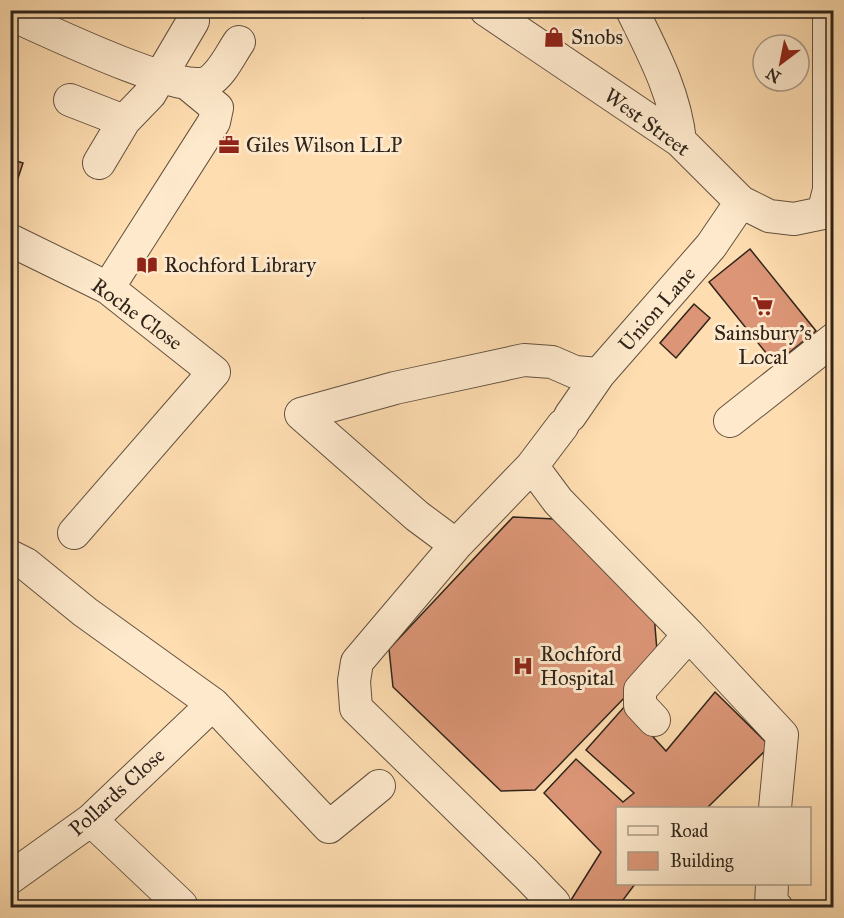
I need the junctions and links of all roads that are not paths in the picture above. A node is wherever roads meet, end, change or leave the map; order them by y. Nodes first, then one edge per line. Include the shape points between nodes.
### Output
1 (486, 10) edge
2 (632, 10) edge
3 (830, 10) edge
4 (10, 14) edge
5 (193, 21) dead end
6 (238, 42) dead end
7 (174, 81) junction
8 (70, 100) dead end
9 (124, 120) junction
10 (680, 141) junction
11 (99, 163) dead end
12 (741, 202) junction
13 (828, 223) edge
14 (10, 240) edge
15 (108, 288) junction
16 (834, 339) edge
17 (599, 374) junction
18 (730, 421) dead end
19 (532, 466) junction
20 (74, 533) dead end
21 (456, 545) junction
22 (10, 556) edge
23 (689, 635) junction
24 (213, 704) junction
25 (654, 720) dead end
26 (379, 786) dead end
27 (775, 807) edge
28 (91, 820) junction
29 (13, 874) edge
30 (772, 885) edge
31 (182, 904) dead end
32 (555, 908) edge
33 (777, 908) edge

1 - 10 street, West Street
2 - 10 street via 664,77 677,113
3 - 13 street
4 - 7 street
5 - 7 street
6 - 7 street via 221,70 207,83
7 - 9 street
7 - 15 street via 217,108 214,122
8 - 9 street
9 - 11 street
10 - 12 street, West Street
12 - 13 street, West Street via 769,216
12 - 17 street, Union Lane via 711,246
14 - 15 street, Roche Close
15 - 20 street, Roche Close via 214,372
16 - 18 street
17 - 19 street, Union Lane
17 - 21 street via 575,372 552,362 525,360 302,414 417,516
19 - 21 street, Union Lane
19 - 23 street via 558,501
21 - 32 street, Union Lane via 357,662 356,708 526,874
22 - 24 street
23 - 25 street via 640,690 640,705
23 - 27 street via 782,735
24 - 26 street via 329,827
24 - 28 street, Pollards Close
28 - 29 street, Pollards Close
28 - 31 street
30 - 33 street via 771,907

